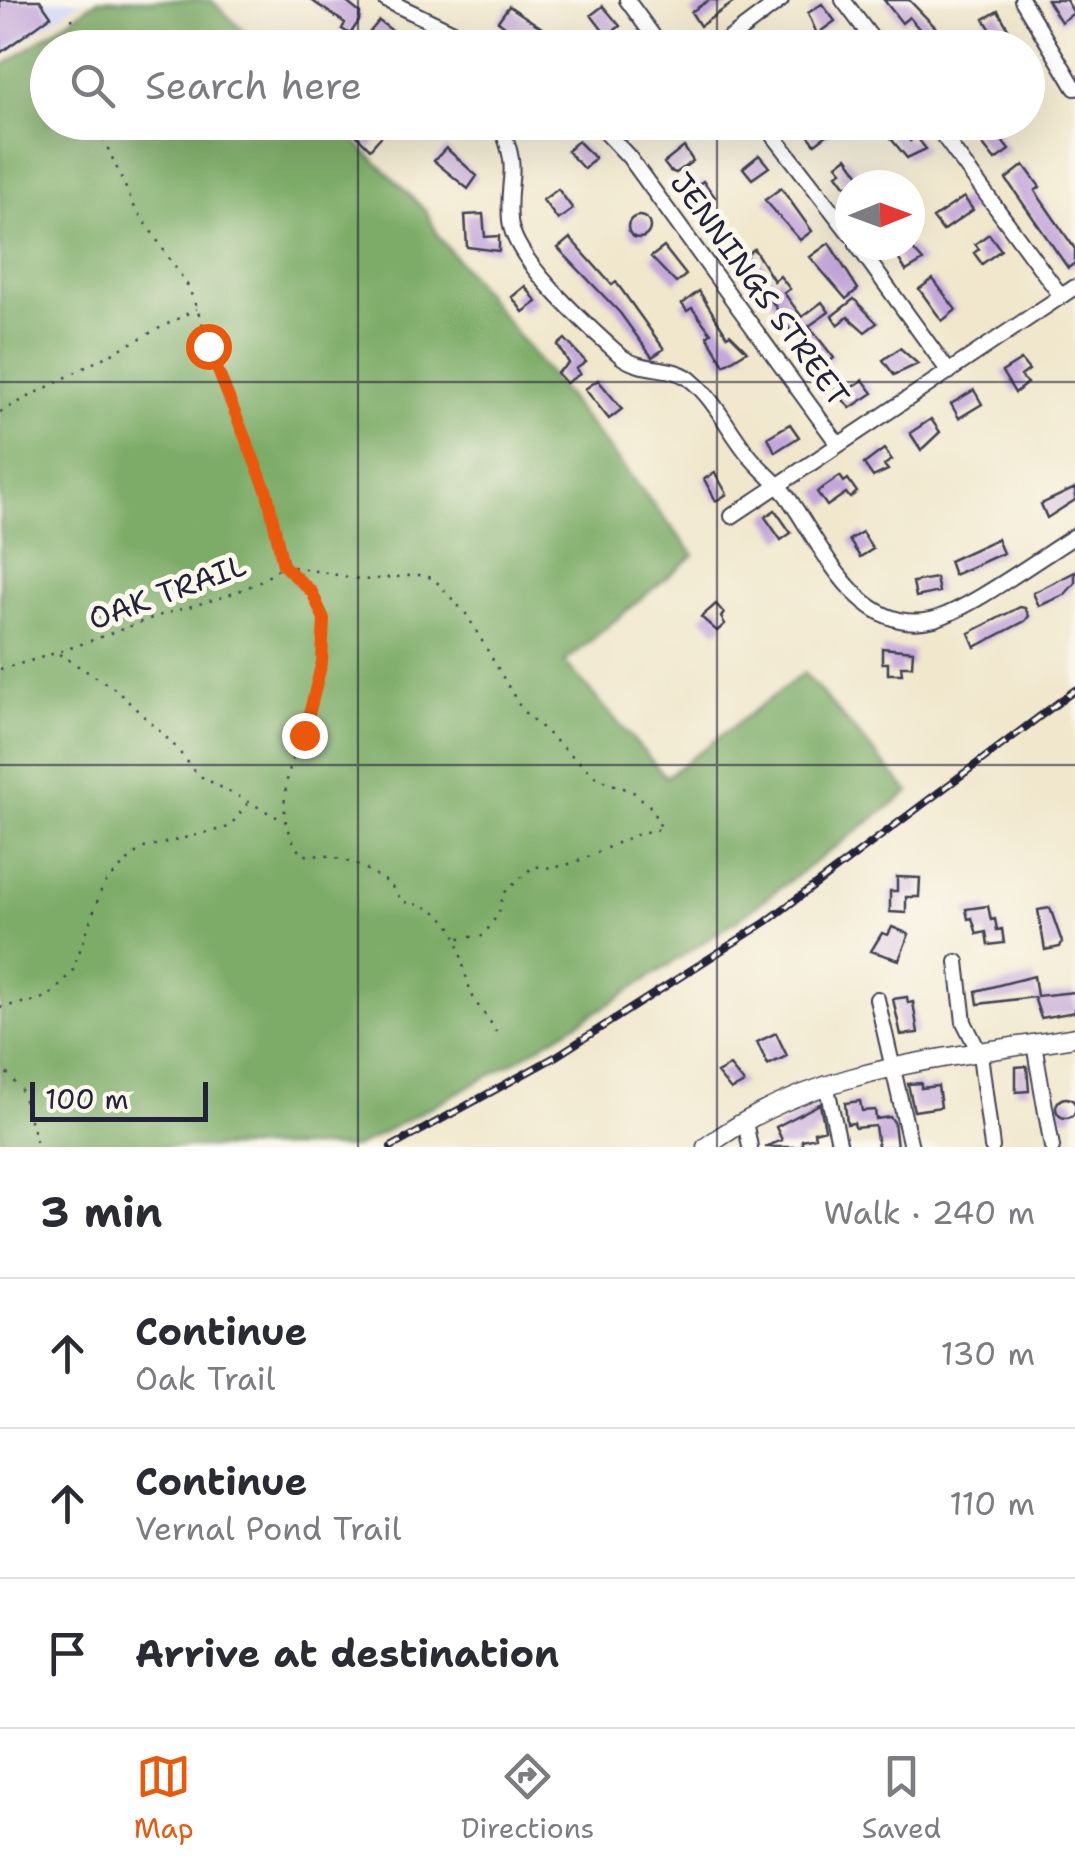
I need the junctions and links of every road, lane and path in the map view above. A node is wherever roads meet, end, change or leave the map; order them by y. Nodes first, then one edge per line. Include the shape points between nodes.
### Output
1 (386, 0) edge
2 (627, 0) edge
3 (782, 0) edge
4 (843, 0) edge
5 (1022, 0) edge
6 (72, 18) dead end
7 (74, 30) edge
8 (457, 30) edge
9 (649, 30) edge
10 (741, 30) edge
11 (866, 30) edge
12 (1040, 30) edge
13 (1045, 38) edge
14 (1075, 88) edge
15 (104, 140) edge
16 (506, 140) edge
17 (616, 140) edge
18 (778, 140) edge
19 (946, 140) edge
20 (835, 214) edge
21 (868, 260) edge
22 (1075, 287) edge
23 (1061, 296) junction
24 (196, 309) junction
25 (949, 372) junction
26 (0, 412) edge
27 (838, 444) junction
28 (779, 484) junction
29 (732, 516) dead end
30 (1075, 536) edge
31 (283, 565) junction
32 (58, 654) junction
33 (0, 669) edge
34 (248, 803) junction
35 (286, 822) junction
36 (458, 938) junction
37 (956, 962) dead end
38 (877, 998) dead end
39 (0, 1007) edge
40 (496, 1032) dead end
41 (1075, 1038) edge
42 (1034, 1044) junction
43 (980, 1054) junction
44 (0, 1066) edge
45 (896, 1067) junction
46 (826, 1084) junction
47 (746, 1121) junction
48 (38, 1147) edge
49 (706, 1147) edge
50 (750, 1147) edge
51 (840, 1147) edge
52 (911, 1147) edge
53 (992, 1147) edge
54 (1052, 1147) edge

1 - 8 street
2 - 9 street
3 - 10 street
4 - 11 street
5 - 12 street
6 - 7 path
13 - 14 street
15 - 24 path, OAK TRAIL via 134,206 188,286
16 - 28 street via 515,164 510,220 524,253 622,357 690,380
17 - 27 street, JENNINGS STREET
18 - 20 street
19 - 23 street
21 - 25 street
22 - 23 street
23 - 25 street
24 - 26 path
24 - 31 path, OAK TRAIL via 267,492
25 - 27 street
27 - 28 street
28 - 29 street
28 - 30 street via 851,588 876,610 904,620 950,613
31 - 32 path, OAK TRAIL via 216,598
31 - 35 path via 312,592 324,619 312,715 284,794
31 - 36 path via 364,580 433,578 466,615 522,710 598,780 650,805 662,828 632,833 562,869 534,866 503,894 483,936
32 - 33 path, OAK TRAIL
32 - 34 path via 115,689 198,775
34 - 35 path
34 - 39 path via 229,827 140,849 102,884 73,970 54,992
35 - 36 path via 294,848 304,855 362,866 403,902 438,909
36 - 40 path via 471,993
37 - 43 street via 964,1022
38 - 45 street
41 - 42 main road
42 - 43 main road
42 - 54 street
43 - 45 main road
43 - 53 street
44 - 48 path via 22,1090
45 - 46 main road
45 - 52 street
46 - 47 main road
46 - 51 street
47 - 49 main road
47 - 50 street

